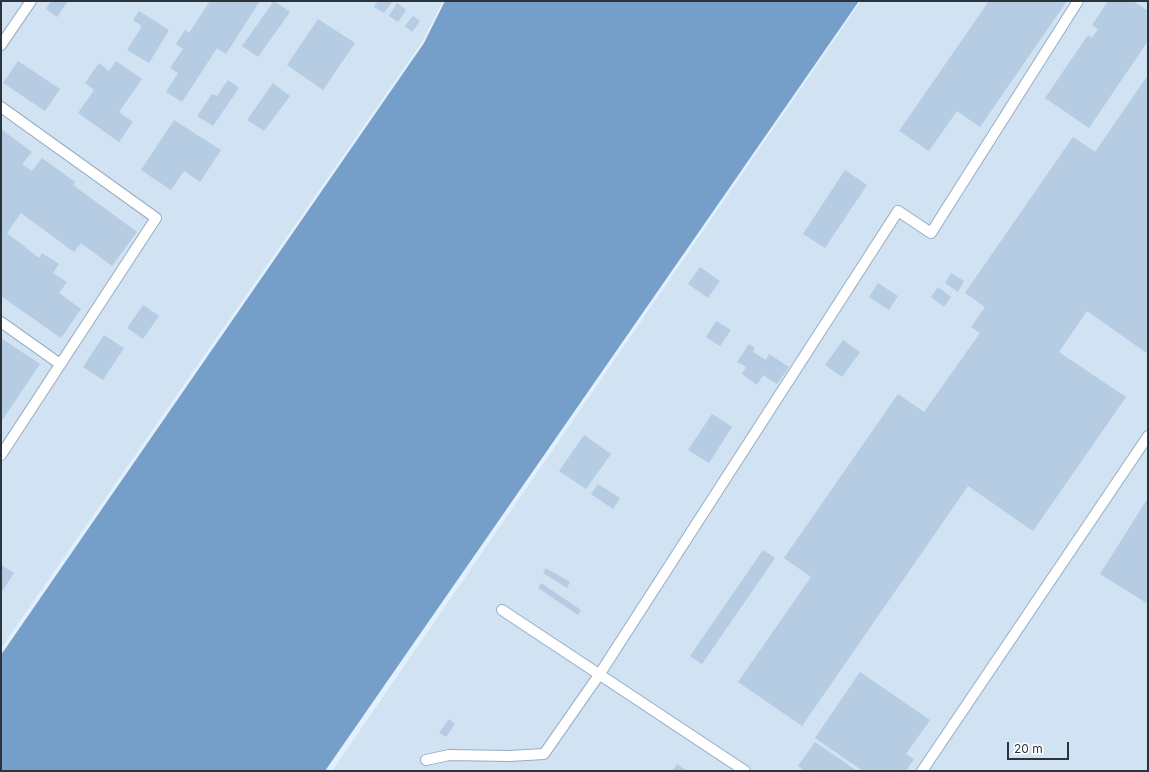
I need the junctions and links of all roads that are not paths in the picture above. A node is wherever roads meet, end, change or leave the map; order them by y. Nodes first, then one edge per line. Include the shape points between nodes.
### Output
1 (31, 1) edge
2 (1078, 1) edge
3 (1, 45) edge
4 (1, 107) edge
5 (1, 322) edge
6 (60, 364) junction
7 (1148, 436) edge
8 (1, 455) edge
9 (502, 610) dead end
10 (599, 675) junction
11 (426, 760) dead end
12 (745, 771) edge
13 (922, 771) edge

1 - 3 lane
2 - 10 lane via 931,233 898,211
4 - 6 lane via 156,218
5 - 6 lane
6 - 8 lane
7 - 13 lane
9 - 10 lane
10 - 11 lane via 544,754 449,755
10 - 12 lane

